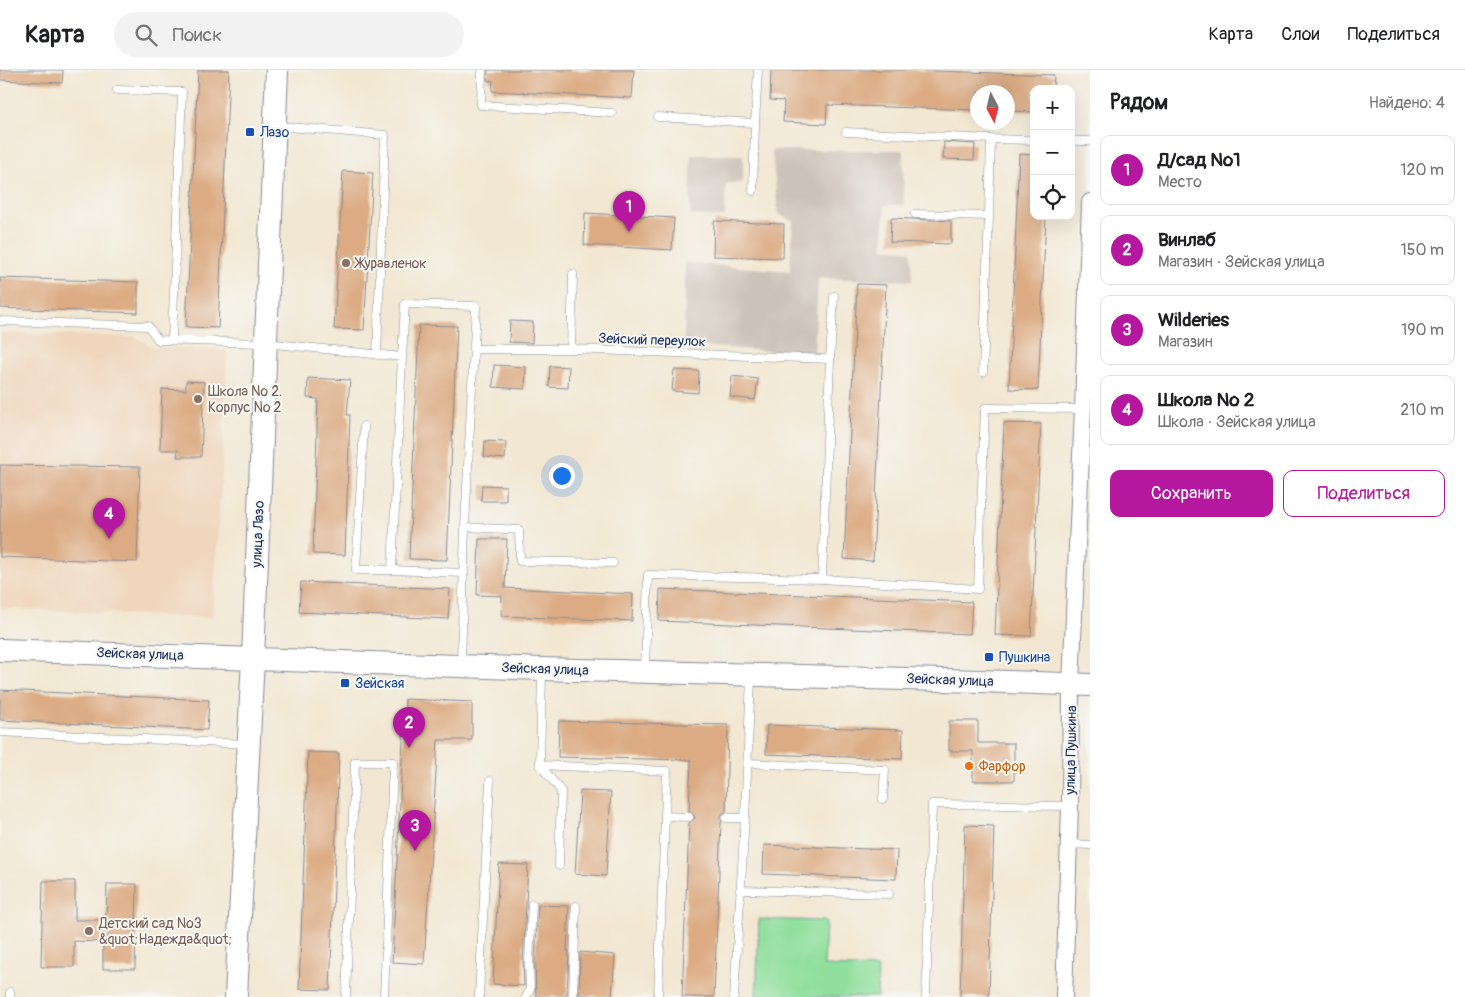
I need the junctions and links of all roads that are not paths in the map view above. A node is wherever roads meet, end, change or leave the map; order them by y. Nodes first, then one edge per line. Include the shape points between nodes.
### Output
1 (277, 70) edge
2 (482, 70) edge
3 (758, 70) edge
4 (117, 90) dead end
5 (612, 113) dead end
6 (658, 117) dead end
7 (755, 123) junction
8 (274, 126) junction
9 (846, 132) dead end
10 (991, 139) junction
11 (1030, 140) edge
12 (1075, 140) edge
13 (1090, 141) edge
14 (753, 191) dead end
15 (1090, 202) edge
16 (1090, 209) edge
17 (915, 214) dead end
18 (989, 216) junction
19 (573, 274) dead end
20 (834, 296) dead end
21 (0, 321) edge
22 (172, 340) junction
23 (265, 343) junction
24 (473, 349) junction
25 (571, 349) junction
26 (377, 355) junction
27 (402, 357) junction
28 (830, 359) junction
29 (983, 372) dead end
30 (1087, 374) edge
31 (1083, 409) junction
32 (364, 426) dead end
33 (465, 526) junction
34 (613, 564) dead end
35 (392, 570) junction
36 (464, 574) junction
37 (822, 579) junction
38 (0, 650) edge
39 (254, 658) junction
40 (461, 666) junction
41 (542, 669) junction
42 (645, 672) junction
43 (751, 675) junction
44 (1081, 685) edge
45 (0, 732) edge
46 (248, 744) junction
47 (748, 764) junction
48 (540, 765) junction
49 (490, 781) dead end
50 (884, 799) dead end
51 (1070, 806) junction
52 (665, 816) junction
53 (689, 816) dead end
54 (726, 818) dead end
55 (745, 818) junction
56 (1069, 844) junction
57 (1090, 845) edge
58 (559, 866) dead end
59 (740, 890) junction
60 (889, 894) dead end
61 (532, 904) dead end
62 (576, 906) dead end
63 (236, 997) edge
64 (346, 997) edge
65 (384, 997) edge
66 (479, 997) edge
67 (526, 997) edge
68 (573, 997) edge
69 (658, 997) edge
70 (734, 997) edge
71 (926, 997) edge
72 (1064, 997) edge

1 - 8 street, улица Лазо
2 - 5 lane via 481,105
3 - 7 lane
4 - 22 lane via 182,92
6 - 7 lane
7 - 14 lane
8 - 23 street, улица Лазо
8 - 26 lane via 384,135
9 - 10 lane
10 - 11 lane
10 - 18 lane
12 - 13 lane
15 - 16 street, улица Пушкина
16 - 30 street, улица Пушкина
17 - 18 lane
18 - 29 lane
19 - 25 lane
20 - 28 lane
21 - 22 lane via 148,326 158,340
22 - 23 lane
23 - 26 lane
23 - 39 street, улица Лазо
24 - 25 lane, Зейский переулок
24 - 27 lane via 476,306 405,304
24 - 33 lane
25 - 28 lane, Зейский переулок
26 - 27 lane
27 - 35 lane
28 - 37 lane
30 - 31 street, улица Пушкина
31 - 37 lane via 985,408 978,589
31 - 44 street, улица Пушкина
32 - 35 lane via 356,570
33 - 34 lane via 520,530 520,561
33 - 36 lane
35 - 36 lane
36 - 40 lane
37 - 42 lane via 648,575
38 - 39 street, Зейская улица
39 - 40 street, Зейская улица
39 - 46 street, улица Лазо
40 - 41 street, Зейская улица
41 - 42 street, Зейская улица
41 - 48 lane
42 - 43 street, Зейская улица
43 - 44 street, Зейская улица
43 - 47 lane
44 - 51 street, улица Пушкина
45 - 46 lane
46 - 63 street, улица Лазо
47 - 50 lane via 885,770
47 - 55 lane
48 - 52 lane via 667,771
48 - 58 lane via 561,792
49 - 66 lane
51 - 56 street, улица Пушкина
51 - 71 lane via 932,804
52 - 53 lane
52 - 69 lane
54 - 55 lane
55 - 59 lane
56 - 57 lane
56 - 72 street, улица Пушкина
59 - 60 lane
59 - 70 lane
61 - 67 lane via 530,990
62 - 68 lane
64 - 65 lane via 355,762 393,762

